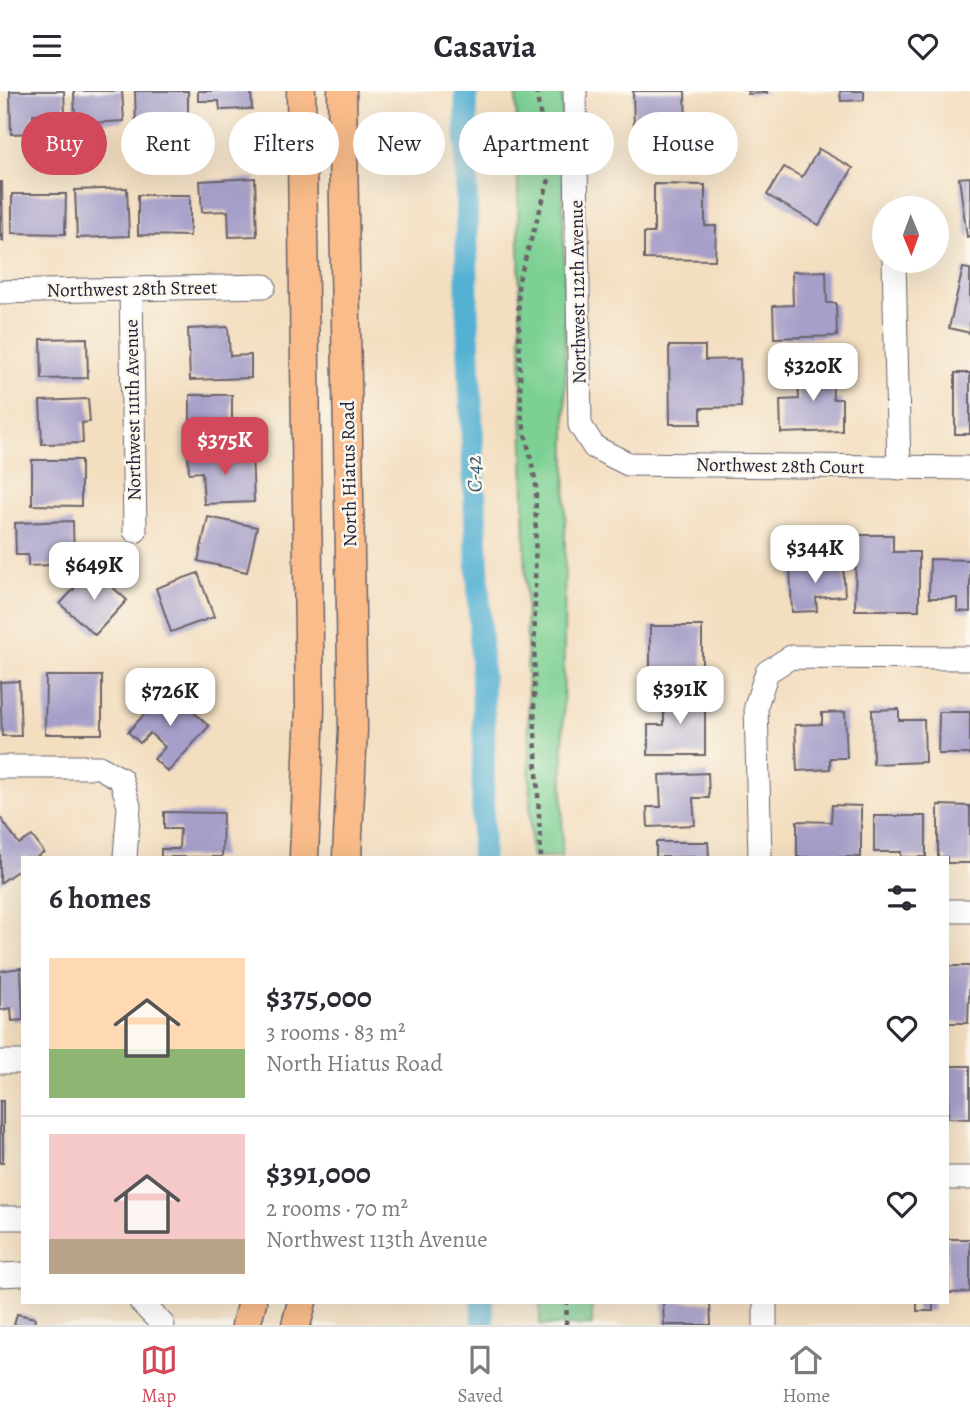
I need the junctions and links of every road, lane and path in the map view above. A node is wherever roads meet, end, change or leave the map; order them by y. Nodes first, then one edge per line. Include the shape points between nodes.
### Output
1 (301, 91) edge
2 (342, 91) edge
3 (536, 91) edge
4 (575, 91) edge
5 (894, 273) edge
6 (264, 286) dead end
7 (131, 289) junction
8 (0, 292) edge
9 (594, 447) joint
10 (899, 468) junction
11 (970, 468) edge
12 (135, 531) dead end
13 (970, 658) edge
14 (0, 767) edge
15 (125, 856) edge
16 (304, 856) edge
17 (347, 856) edge
18 (541, 856) edge
19 (760, 856) edge
20 (949, 911) edge
21 (970, 911) edge
22 (0, 1062) edge
23 (21, 1062) edge
24 (949, 1178) edge
25 (970, 1178) edge
26 (0, 1218) edge
27 (21, 1218) edge
28 (21, 1274) edge
29 (0, 1275) edge
30 (143, 1304) edge
31 (251, 1304) edge
32 (301, 1304) edge
33 (568, 1304) edge
34 (765, 1304) edge
35 (163, 1325) edge
36 (246, 1325) edge
37 (296, 1325) edge
38 (566, 1325) edge
39 (765, 1325) edge

1 - 16 main road via 310,709
2 - 17 main road, North Hiatus Road via 353,729
3 - 18 path via 551,173 518,283 521,414 536,483 534,710
4 - 9 street, Northwest 112th Avenue via 580,425
5 - 10 street
6 - 7 street, Northwest 28th Street
7 - 8 street, Northwest 28th Street
7 - 12 street, Northwest 111th Avenue
9 - 10 street, Northwest 28th Court via 628,464
10 - 11 street, Northwest 28th Court
13 - 19 street via 791,657 767,672 756,706
14 - 15 street via 99,767 121,779 129,806
20 - 21 street
22 - 23 street
24 - 25 street
26 - 27 street
28 - 29 street
30 - 35 street
31 - 36 main road
32 - 37 main road
33 - 38 path
34 - 39 street

